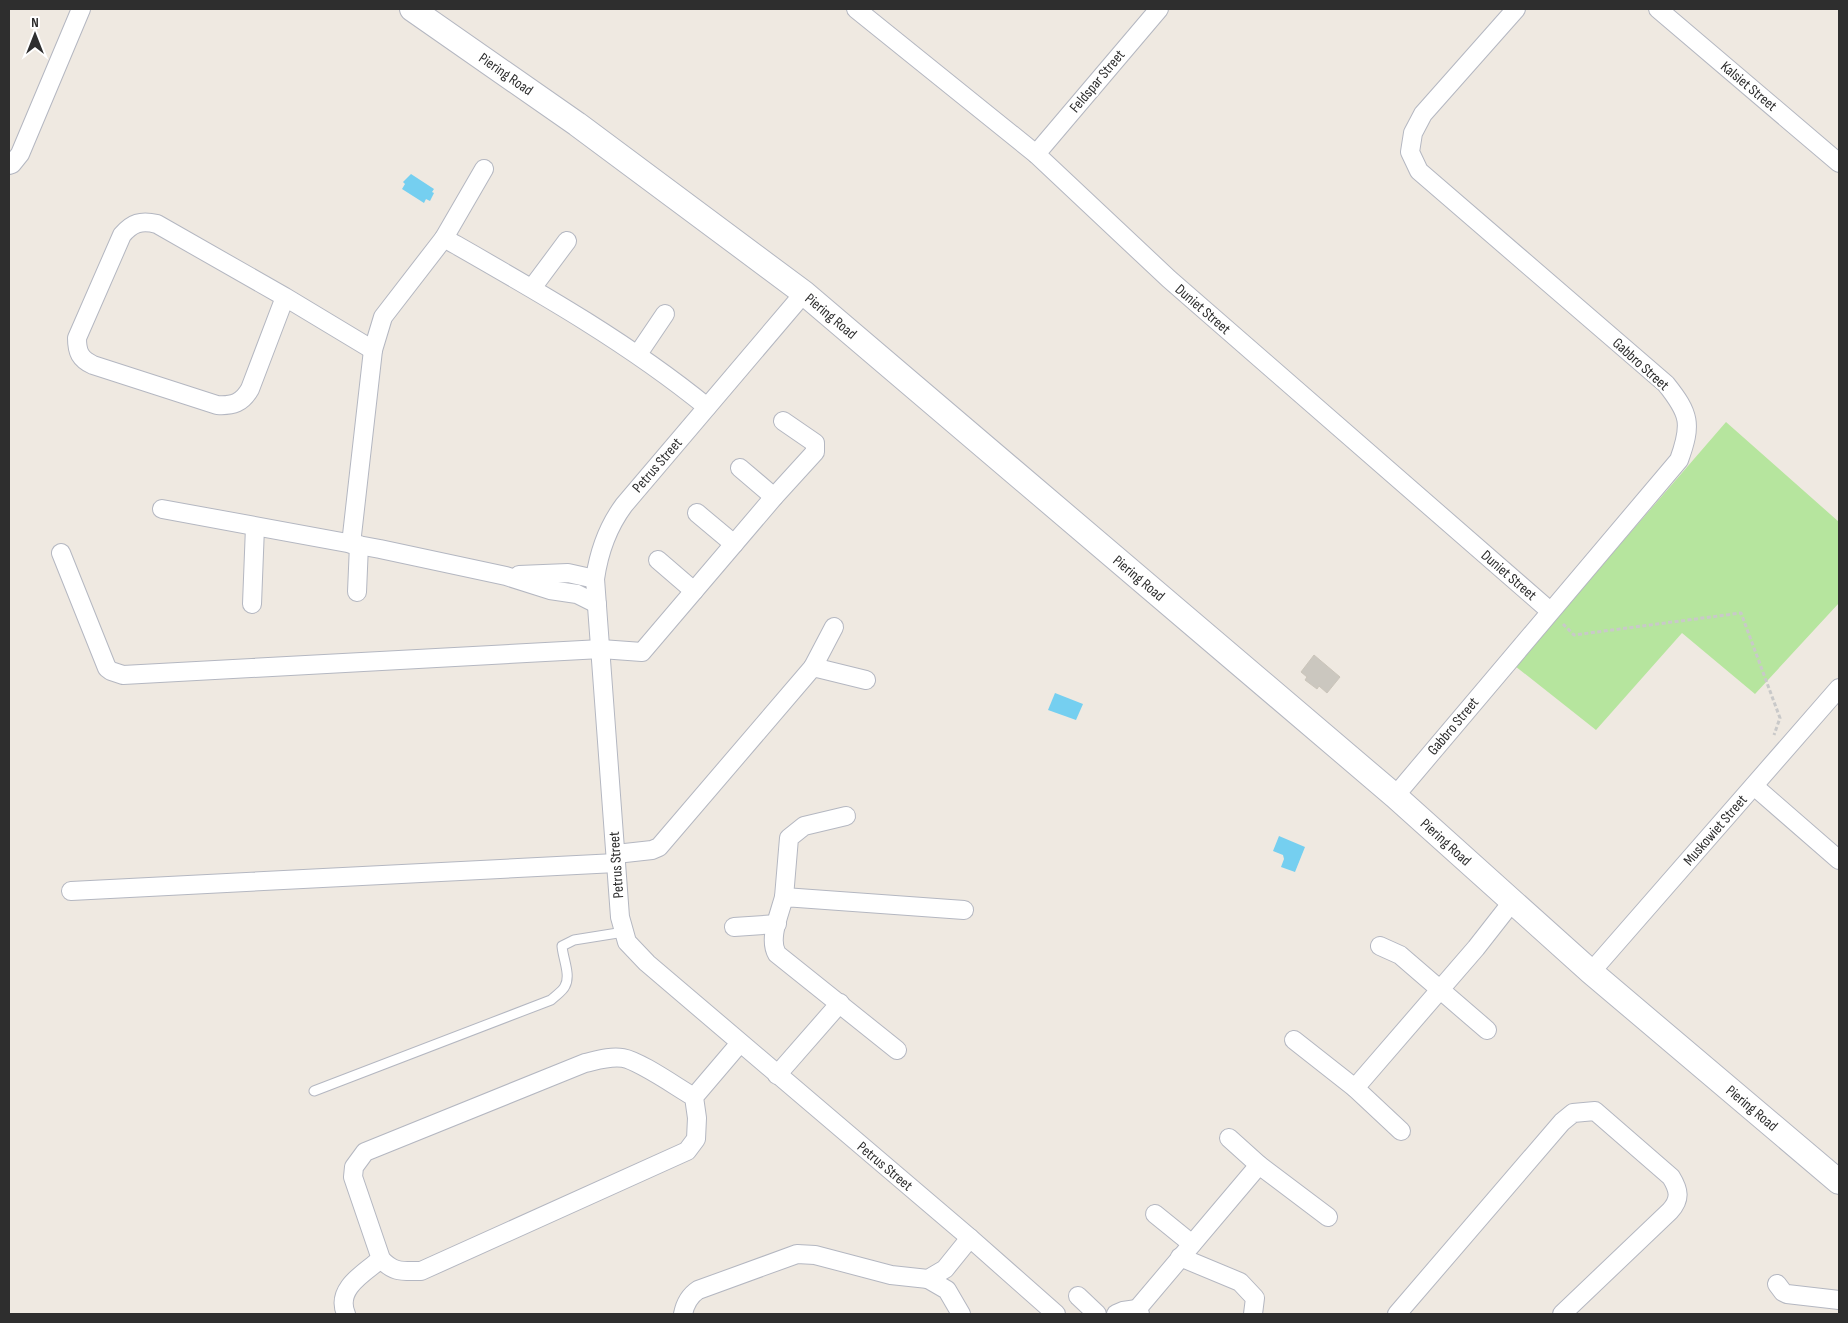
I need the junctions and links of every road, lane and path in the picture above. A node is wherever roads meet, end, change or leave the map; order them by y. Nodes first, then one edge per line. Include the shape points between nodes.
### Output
1 (81, 9) edge
2 (412, 9) edge
3 (856, 9) edge
4 (1159, 9) edge
5 (1516, 9) edge
6 (1658, 9) edge
7 (1036, 154) junction
8 (1839, 162) edge
9 (9, 165) edge
10 (484, 169) dead end
11 (444, 238) junction
12 (567, 241) dead end
13 (532, 288) junction
14 (804, 293) junction
15 (285, 297) junction
16 (665, 314) dead end
17 (372, 350) junction
18 (638, 354) junction
19 (707, 407) junction
20 (783, 421) dead end
21 (740, 468) dead end
22 (774, 497) junction
23 (162, 509) dead end
24 (697, 514) dead end
25 (256, 528) junction
26 (355, 544) junction
27 (734, 544) junction
28 (61, 553) dead end
29 (658, 560) dead end
30 (506, 576) junction
31 (595, 579) junction
32 (694, 591) junction
33 (357, 592) dead end
34 (252, 604) dead end
35 (597, 604) junction
36 (1550, 611) junction
37 (834, 627) dead end
38 (601, 649) junction
39 (813, 667) junction
40 (866, 680) dead end
41 (1839, 688) edge
42 (1770, 744) dead end
43 (1754, 786) junction
44 (1395, 796) junction
45 (846, 816) dead end
46 (616, 859) junction
47 (1839, 860) edge
48 (70, 892) dead end
49 (784, 897) junction
50 (1512, 902) junction
51 (964, 910) dead end
52 (777, 924) junction
53 (734, 927) dead end
54 (624, 932) junction
55 (1380, 946) dead end
56 (1591, 972) junction
57 (1440, 989) junction
58 (840, 1003) junction
59 (1487, 1030) dead end
60 (1294, 1040) dead end
61 (740, 1043) junction
62 (897, 1050) dead end
63 (777, 1075) junction
64 (1355, 1088) junction
65 (314, 1091) dead end
66 (694, 1097) junction
67 (1401, 1131) dead end
68 (1229, 1138) dead end
69 (1259, 1165) junction
70 (1839, 1182) edge
71 (1156, 1214) dead end
72 (1328, 1217) dead end
73 (970, 1238) junction
74 (1192, 1244) junction
75 (1180, 1258) junction
76 (381, 1259) junction
77 (928, 1279) junction
78 (1777, 1284) dead end
79 (1078, 1296) dead end
80 (1839, 1300) edge
81 (1137, 1313) edge
82 (346, 1314) edge
83 (683, 1314) edge
84 (961, 1314) edge
85 (1056, 1314) edge
86 (1097, 1314) edge
87 (1116, 1314) edge
88 (1253, 1314) edge
89 (1396, 1314) edge
90 (1562, 1314) edge

1 - 9 street via 20,154
2 - 14 street, Piering Road via 577,124
3 - 7 street, Duniet Street
4 - 7 street, Feldspar Street
5 - 36 street, Gabbro Street via 1423,114 1413,133 1410,152 1418,171 1666,384 1680,401 1688,420 1687,438 1679,460
6 - 8 street, Kalsiet Street
7 - 36 street, Duniet Street via 1169,279
10 - 11 street
11 - 13 street
11 - 17 street via 388,308
12 - 13 street
13 - 18 street
14 - 19 street, Petrus Street
14 - 44 street, Piering Road
15 - 15 street via 157,224 136,223 122,235 77,338 78,353 93,365 208,402 226,406 237,404 250,389
15 - 17 street
16 - 18 street
17 - 26 street
18 - 19 street
19 - 31 street, Petrus Street via 611,522 598,557
20 - 22 street via 815,442 816,448
21 - 22 street
22 - 27 street
23 - 25 street
24 - 27 street
25 - 26 street
25 - 34 street
26 - 30 street
26 - 33 street
27 - 32 street
28 - 38 street via 107,668 123,674
29 - 32 street
30 - 31 street via 568,573
30 - 35 street via 550,590 577,594
31 - 35 street, Petrus Street
32 - 38 street via 644,651
35 - 38 street, Petrus Street
36 - 42 path via 1574,635 1741,613 1780,718
36 - 44 street, Gabbro Street
37 - 39 street
38 - 46 street, Petrus Street
39 - 40 street
39 - 46 street via 659,847
41 - 43 street, Muskowiet Street
43 - 47 street
43 - 56 street, Muskowiet Street
44 - 50 street, Piering Road
45 - 49 street via 804,826 789,838
46 - 48 street
46 - 54 street, Petrus Street
49 - 51 street
49 - 52 street
50 - 56 street, Piering Road
50 - 57 street
52 - 53 street
52 - 58 street via 774,940 777,954
54 - 61 street, Petrus Street via 627,942 647,963
54 - 65 lane via 574,940 562,946 568,972 565,986 550,1000
55 - 57 street via 1400,955
56 - 70 street, Piering Road
57 - 59 street
57 - 64 street
58 - 62 street
58 - 63 street
60 - 64 street
61 - 63 street, Petrus Street
61 - 66 street
63 - 73 street, Petrus Street
64 - 67 street
66 - 76 street via 696,1140 675,1158 420,1271 390,1268
66 - 76 street via 624,1058 605,1058 585,1063 365,1152 354,1167 353,1177
68 - 69 street
69 - 72 street
69 - 74 street
71 - 74 street
73 - 77 street via 945,1269
73 - 85 street, Petrus Street
74 - 75 street
75 - 81 street
75 - 88 street via 1240,1282 1255,1298
76 - 82 street via 346,1290 343,1307
77 - 83 street via 891,1275 815,1255 797,1254 698,1290 685,1304
77 - 84 street via 946,1290
78 - 80 street via 1787,1294
79 - 86 street
81 - 87 street via 1124,1311
89 - 90 street via 1562,1122 1572,1113 1595,1111 1671,1177 1678,1187 1678,1200

